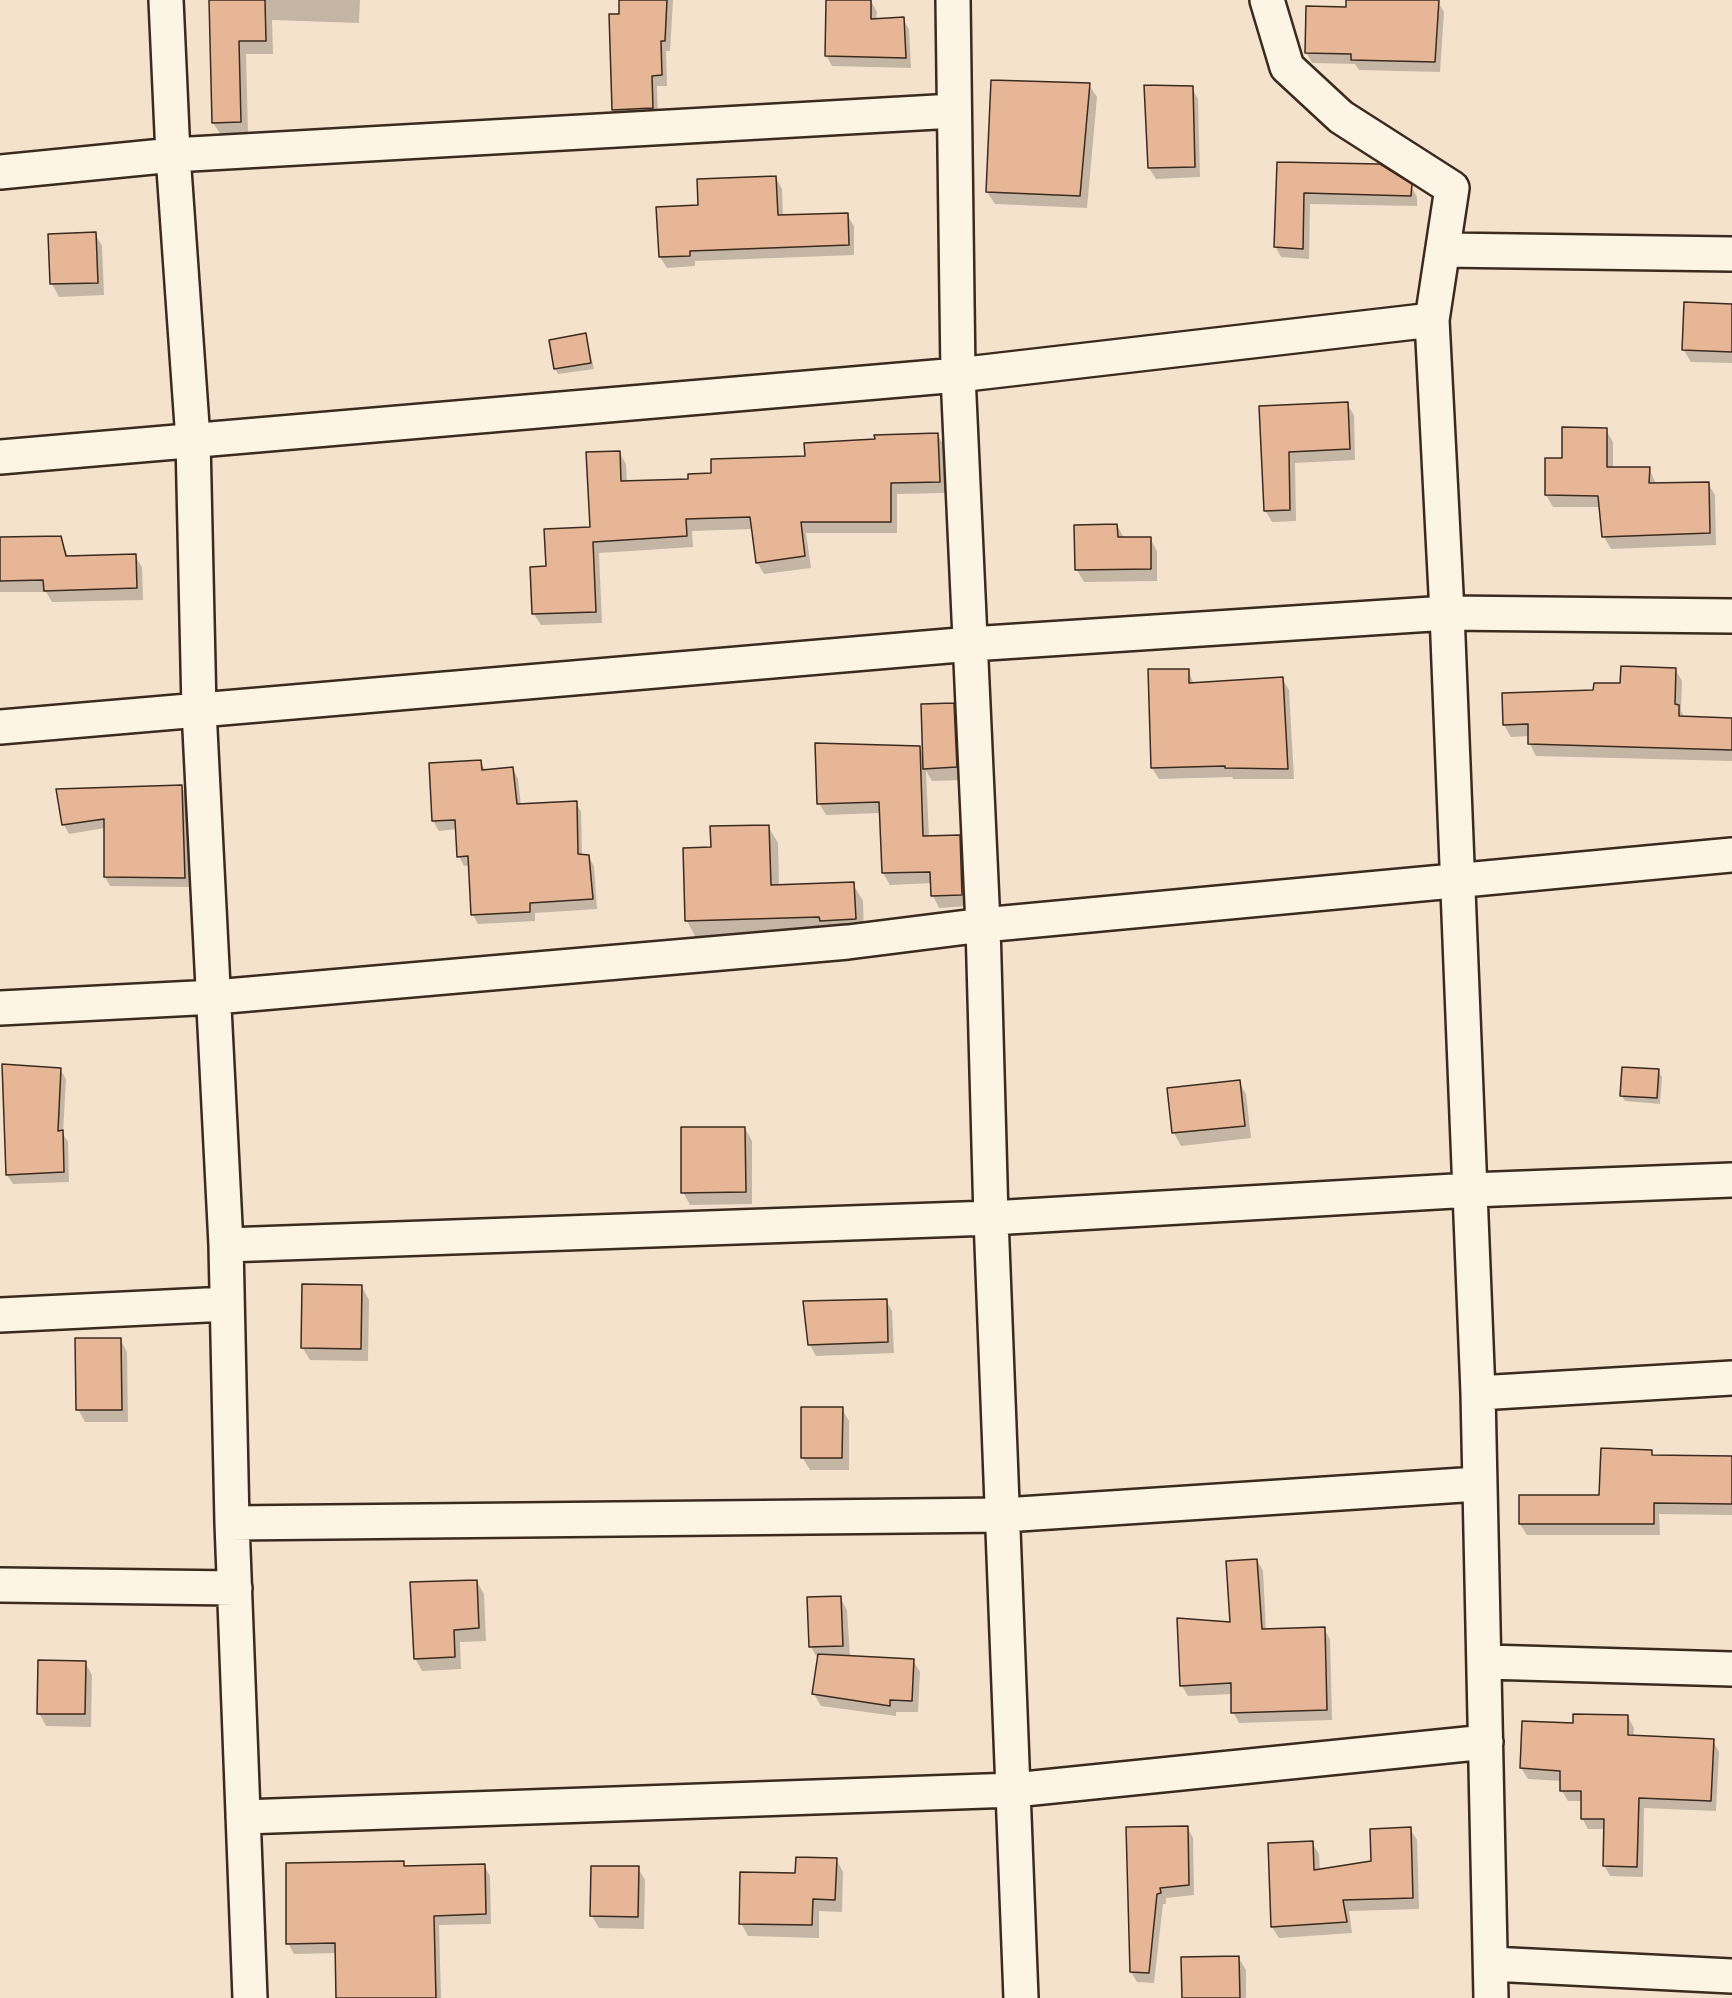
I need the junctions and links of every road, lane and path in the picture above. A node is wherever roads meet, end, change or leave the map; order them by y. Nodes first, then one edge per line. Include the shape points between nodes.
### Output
1 (166, 0) edge
2 (953, 0) edge
3 (1266, 0) edge
4 (954, 111) junction
5 (173, 155) junction
6 (0, 172) edge
7 (1444, 250) junction
8 (1732, 254) edge
9 (1432, 320) junction
10 (958, 375) junction
11 (193, 440) junction
12 (0, 457) edge
13 (1447, 614) junction
14 (1732, 616) edge
15 (971, 644) junction
16 (199, 710) junction
17 (0, 727) edge
18 (1732, 855) edge
19 (1456, 881) junction
20 (983, 925) junction
21 (215, 997) junction
22 (0, 1008) edge
23 (1732, 1180) edge
24 (1471, 1190) junction
25 (991, 1218) junction
26 (226, 1245) junction
27 (227, 1304) junction
28 (0, 1315) edge
29 (1732, 1378) edge
30 (1478, 1394) junction
31 (1478, 1484) junction
32 (1004, 1515) junction
33 (232, 1524) junction
34 (0, 1585) edge
35 (235, 1588) junction
36 (1486, 1662) junction
37 (1732, 1669) edge
38 (1486, 1742) junction
39 (1014, 1790) junction
40 (243, 1817) junction
41 (1491, 1964) junction
42 (1732, 1976) edge
43 (250, 1998) edge
44 (1021, 1998) edge
45 (1491, 1998) edge

1 - 5 street
2 - 4 street
3 - 7 street via 1287,67 1341,117 1452,188
4 - 5 street
4 - 10 street
5 - 6 street
5 - 11 street
7 - 8 street
7 - 9 street
9 - 10 street
9 - 13 street
10 - 11 street
10 - 15 street
11 - 12 street
11 - 16 street
13 - 14 street
13 - 15 street
13 - 19 street
15 - 16 street
15 - 20 street
16 - 17 street
16 - 21 street
18 - 19 street
19 - 20 street
19 - 24 street
20 - 21 street via 848,942
20 - 25 street
21 - 22 street
21 - 26 street
23 - 24 street
24 - 25 street
24 - 30 street
25 - 26 street
25 - 32 street
26 - 27 street
27 - 28 street
27 - 33 street
29 - 30 street
30 - 31 street
31 - 32 street
31 - 36 street
32 - 33 street
32 - 39 street
33 - 35 street
34 - 35 street
35 - 40 street
36 - 37 street
36 - 38 street
38 - 39 street
38 - 41 street
39 - 40 street
39 - 44 street
40 - 43 street
41 - 42 street
41 - 45 street

